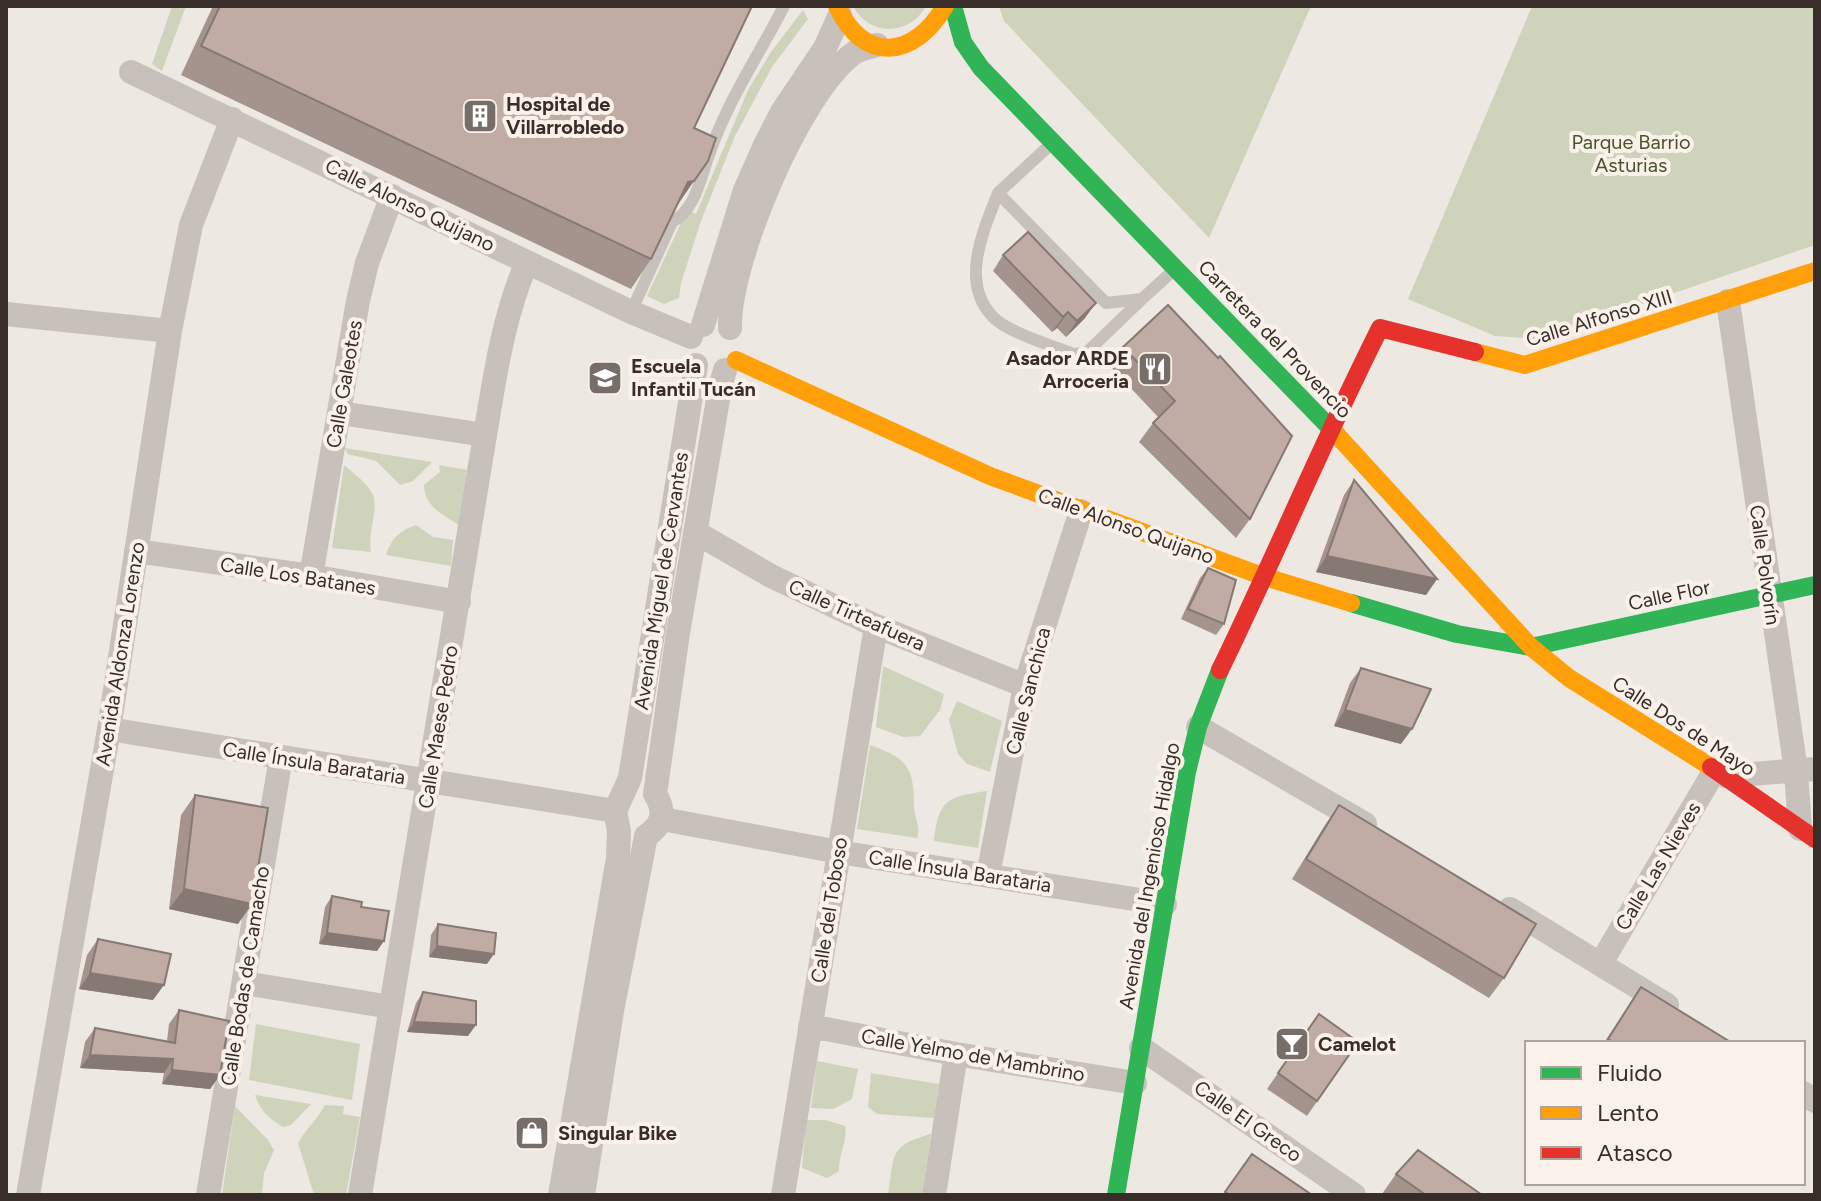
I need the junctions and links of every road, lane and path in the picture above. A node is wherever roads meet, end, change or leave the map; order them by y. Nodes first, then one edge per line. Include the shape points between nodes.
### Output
1 (784, 6) edge
2 (945, 6) edge
3 (953, 6) edge
4 (839, 10) edge
5 (877, 45) junction
6 (902, 47) junction
7 (932, 51) dead end
8 (952, 55) dead end
9 (981, 68) junction
10 (131, 72) dead end
11 (232, 119) junction
12 (1053, 142) junction
13 (998, 193) junction
14 (392, 196) junction
15 (527, 262) junction
16 (1176, 268) junction
17 (1815, 271) edge
18 (1142, 299) junction
19 (1728, 301) junction
20 (631, 312) junction
21 (6, 314) edge
22 (730, 328) junction
23 (170, 331) junction
24 (697, 331) junction
25 (696, 365) junction
26 (731, 365) junction
27 (340, 413) junction
28 (1330, 427) junction
29 (485, 435) junction
30 (1081, 511) junction
31 (695, 532) junction
32 (136, 551) junction
33 (311, 576) junction
34 (1265, 577) junction
35 (1815, 585) edge
36 (1769, 595) junction
37 (459, 602) junction
38 (876, 626) junction
39 (1531, 647) junction
40 (1025, 686) junction
41 (1198, 727) junction
42 (109, 729) junction
43 (281, 757) junction
44 (1805, 770) edge
45 (1720, 773) junction
46 (429, 781) junction
47 (655, 794) junction
48 (619, 813) junction
49 (654, 828) junction
50 (1808, 834) edge
51 (1386, 837) edge
52 (839, 852) junction
53 (988, 875) junction
54 (1494, 900) edge
55 (1165, 904) junction
56 (1601, 963) junction
57 (244, 983) junction
58 (391, 1007) junction
59 (1688, 1019) edge
60 (810, 1026) junction
61 (1141, 1048) junction
62 (956, 1054) junction
63 (1135, 1083) junction
64 (28, 1195) edge
65 (208, 1195) edge
66 (360, 1195) edge
67 (560, 1195) edge
68 (583, 1195) edge
69 (783, 1195) edge
70 (934, 1195) edge
71 (1116, 1195) edge
72 (1354, 1195) edge

1 - 20 lane via 729,105 694,199 672,222
2 - 6 street via 928,34
3 - 9 street, Carretera del Provencio via 963,42
4 - 5 street via 857,36
4 - 24 street via 825,48 782,112 745,190
5 - 6 street
5 - 22 street via 856,52 840,66 788,147 743,257 729,309
6 - 7 street
8 - 9 street, Carretera del Provencio
9 - 12 street, Carretera del Provencio
10 - 11 street, Calle Alonso Quijano
11 - 14 street, Calle Alonso Quijano
11 - 23 street, Avenida Aldonza Lorenzo via 191,225
12 - 13 lane
12 - 16 street, Carretera del Provencio
13 - 18 lane via 1106,303
13 - 18 lane via 976,261 976,283 994,318 1073,354 1086,353
14 - 15 street, Calle Alonso Quijano
14 - 27 street, Calle Galeotes via 367,263
15 - 20 street, Calle Alonso Quijano
15 - 29 street, Calle Maese Pedro via 504,328
16 - 18 lane
16 - 28 street, Carretera del Provencio
17 - 19 street, Calle Alfonso XIII
19 - 28 street, Calle Alfonso XIII via 1525,365 1380,328
19 - 36 street, Calle Polvorín
20 - 24 street, Calle Alonso Quijano
21 - 23 street
22 - 24 street via 717,322
22 - 26 street via 739,342
23 - 32 street, Avenida Aldonza Lorenzo
24 - 25 street via 689,352
25 - 26 street via 710,372
25 - 48 street, Avenida Miguel de Cervantes via 630,778
26 - 30 street, Calle Alonso Quijano
26 - 31 street, Avenida Miguel de Cervantes via 720,388
27 - 29 street
27 - 33 street, Calle Galeotes
28 - 34 street, Calle Alfonso XIII
28 - 39 street, Carretera del Provencio
29 - 37 street, Calle Maese Pedro
30 - 34 street, Calle Alonso Quijano
30 - 40 street, Calle Sanchica
31 - 38 street, Calle Tirteafuera via 771,576
31 - 47 street, Avenida Miguel de Cervantes
32 - 33 street, Calle Los Batanes
32 - 42 street, Avenida Aldonza Lorenzo
33 - 37 street, Calle Los Batanes
34 - 39 street, Calle Alonso Quijano via 1457,634
34 - 41 street, Avenida del Ingenioso Hidalgo
35 - 36 street, Calle Flor
36 - 39 street, Calle Flor
36 - 44 street, Calle Polvorín
37 - 46 street, Calle Maese Pedro
38 - 40 street, Calle Tirteafuera
38 - 52 street, Calle del Toboso
39 - 45 street, Calle Dos de Mayo via 1569,678
40 - 53 street, Calle Sanchica
41 - 51 street
41 - 55 street, Avenida del Ingenioso Hidalgo
42 - 43 street, Calle Ínsula Barataria
42 - 64 street, Avenida Aldonza Lorenzo
43 - 46 street, Calle Ínsula Barataria
43 - 57 street, Calle Bodas de Camacho
44 - 45 street
44 - 50 street, Calle Polvorín
45 - 50 street, Calle Dos de Mayo
45 - 56 street, Calle Las Nieves
46 - 48 street, Calle Ínsula Barataria
46 - 58 street, Calle Maese Pedro
47 - 48 street via 633,790
47 - 49 street, Avenida Miguel de Cervantes via 662,804
48 - 49 street via 633,837
48 - 67 street, Avenida Miguel de Cervantes via 618,858
49 - 52 street, Calle Ínsula Barataria
49 - 68 street, Avenida Miguel de Cervantes via 612,1011
52 - 53 street, Calle Ínsula Barataria
52 - 60 street, Calle del Toboso
53 - 55 street, Calle Ínsula Barataria
54 - 56 street
55 - 61 street, Avenida del Ingenioso Hidalgo
56 - 59 street
57 - 58 street
57 - 65 street, Calle Bodas de Camacho
58 - 66 street, Calle Maese Pedro
60 - 62 street, Calle Yelmo de Mambrino
60 - 69 street, Calle del Toboso
61 - 63 street, Avenida del Ingenioso Hidalgo
61 - 72 street, Calle El Greco
62 - 63 street, Calle Yelmo de Mambrino
62 - 70 street
63 - 71 street, Avenida del Ingenioso Hidalgo

